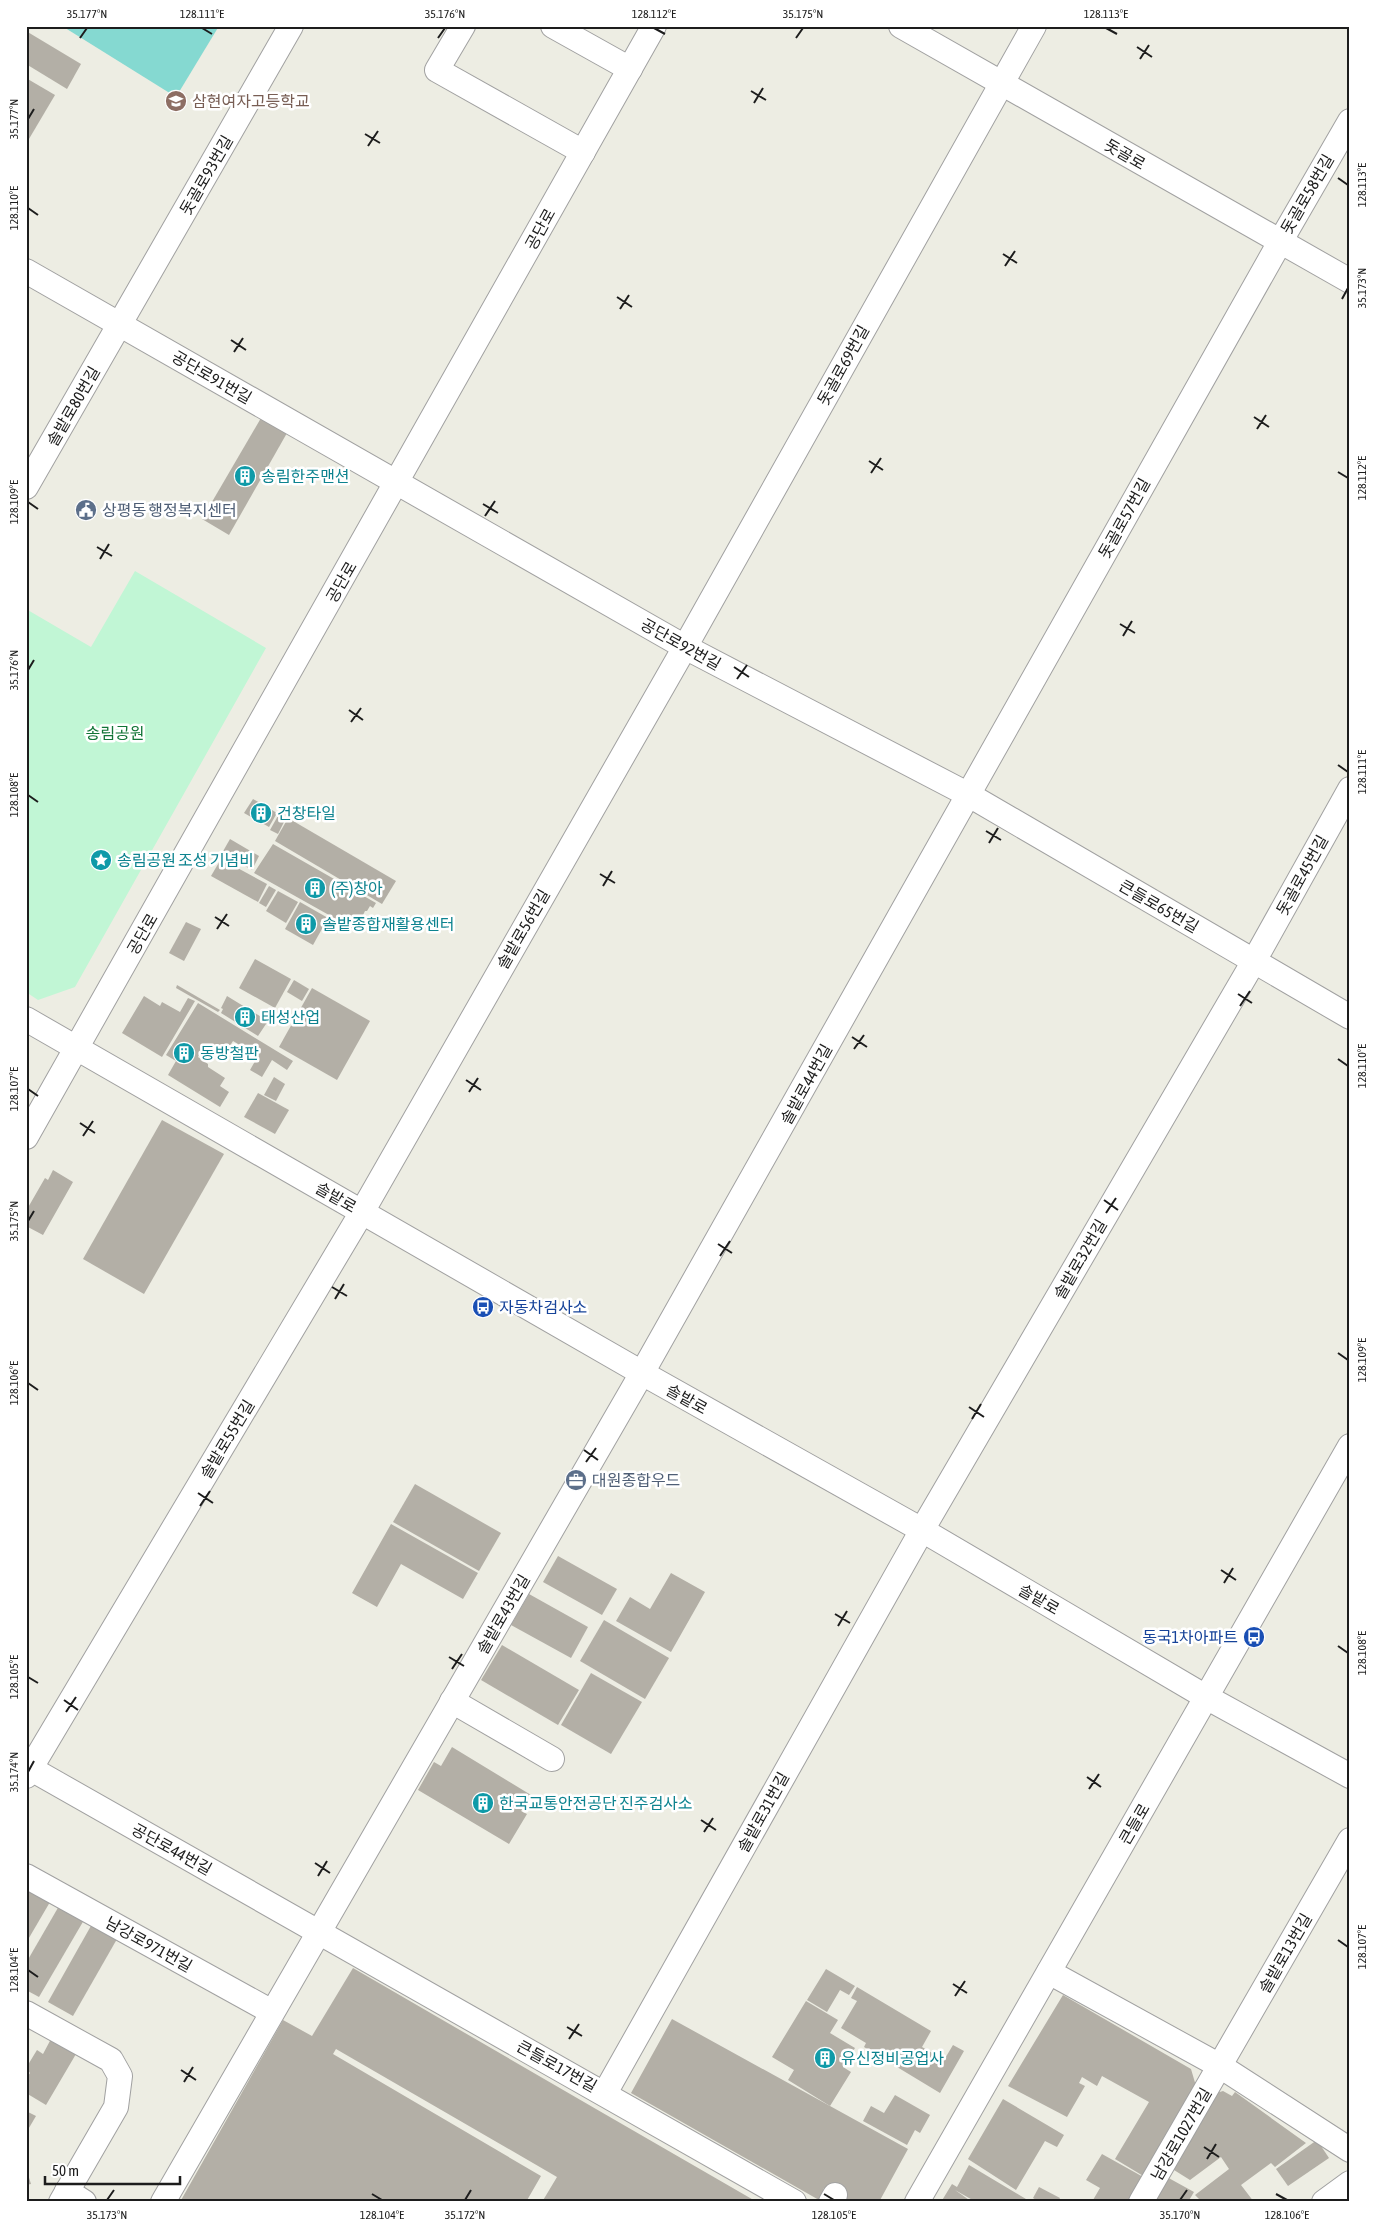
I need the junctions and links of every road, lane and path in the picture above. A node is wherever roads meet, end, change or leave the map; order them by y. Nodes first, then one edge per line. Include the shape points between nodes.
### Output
1 (291, 26) edge
2 (463, 26) edge
3 (553, 26) edge
4 (654, 26) edge
5 (901, 26) edge
6 (1034, 26) edge
7 (630, 70) junction
8 (1001, 83) junction
9 (1350, 121) edge
10 (583, 152) junction
11 (1280, 242) junction
12 (26, 271) edge
13 (1350, 282) edge
14 (120, 324) junction
15 (397, 483) junction
16 (26, 487) edge
17 (685, 647) junction
18 (1350, 790) edge
19 (969, 795) junction
20 (1254, 961) junction
21 (1350, 1017) edge
22 (26, 1019) edge
23 (77, 1049) junction
24 (26, 1137) edge
25 (362, 1212) junction
26 (642, 1373) junction
27 (1350, 1446) edge
28 (922, 1530) junction
29 (1206, 1697) junction
30 (452, 1701) junction
31 (552, 1759) dead end
32 (28, 1770) edge
33 (1350, 1776) edge
34 (1350, 1840) edge
35 (26, 1876) edge
36 (319, 1932) junction
37 (1049, 1972) junction
38 (272, 2012) junction
39 (26, 2014) edge
40 (1220, 2066) junction
41 (605, 2094) junction
42 (1350, 2150) edge
43 (1350, 2184) edge
44 (70, 2198) edge
45 (163, 2202) edge
46 (794, 2202) edge
47 (917, 2202) edge
48 (1141, 2202) edge
49 (1324, 2202) edge

1 - 14 street, 돗골로93번길
2 - 10 street via 437,70
3 - 7 street
4 - 7 street, 공단로
5 - 8 street, 돗골로
6 - 8 street, 돗골로69번길
7 - 10 street, 공단로
8 - 11 street, 돗골로
8 - 17 street, 돗골로69번길
9 - 11 street, 돗골로58번길
10 - 15 street, 공단로
11 - 13 street, 돗골로
11 - 19 street, 돗골로57번길
12 - 14 street, 공단로91번길
14 - 15 street, 공단로91번길
14 - 16 street, 솔밭로80번길
15 - 17 street, 공단로92번길
15 - 23 street, 공단로
17 - 19 street, 공단로92번길
17 - 25 street, 솔밭로56번길
18 - 20 street, 돗골로45번길
19 - 20 street, 큰들로65번길
19 - 26 street, 솔밭로44번길
20 - 21 street, 큰들로65번길
20 - 28 street, 솔밭로32번길
22 - 23 street, 솔밭로
23 - 24 street, 공단로
23 - 25 street, 솔밭로
25 - 26 street, 솔밭로
25 - 32 street, 솔밭로55번길
26 - 28 street, 솔밭로
26 - 30 street, 솔밭로43번길
27 - 29 street, 큰들로
28 - 29 street, 솔밭로
28 - 41 street, 솔밭로31번길
29 - 33 street, 솔밭로
29 - 37 street, 큰들로
30 - 31 street
30 - 36 street, 솔밭로43번길
32 - 36 street, 공단로44번길
34 - 40 street, 솔밭로13번길
35 - 38 street, 남강로971번길
36 - 38 street
36 - 41 street, 큰들로17번길
37 - 40 street
37 - 47 street, 큰들로
38 - 45 street
39 - 44 street via 111,2060 120,2076 116,2107
40 - 42 street
40 - 48 street, 남강로1027번길
41 - 46 street, 큰들로17번길
43 - 49 street

